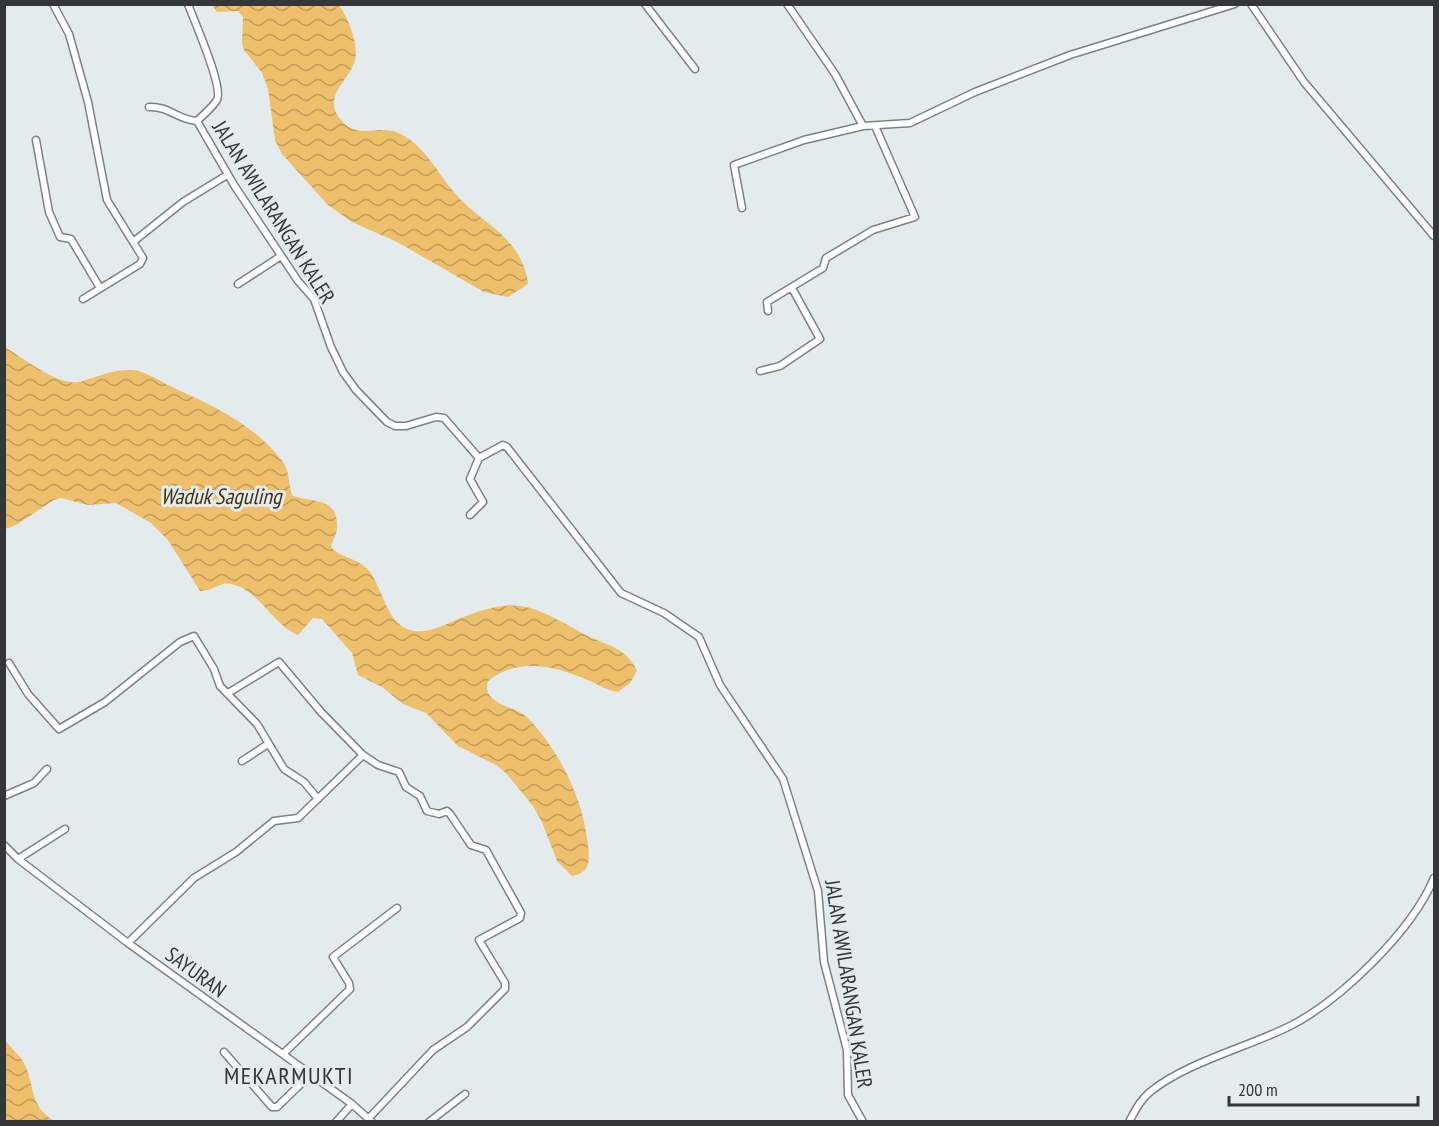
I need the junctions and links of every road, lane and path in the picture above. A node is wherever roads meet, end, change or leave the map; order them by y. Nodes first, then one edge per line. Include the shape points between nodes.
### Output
1 (52, 4) edge
2 (188, 4) edge
3 (645, 4) edge
4 (787, 4) edge
5 (1235, 4) edge
6 (1251, 4) edge
7 (695, 69) dead end
8 (149, 107) dead end
9 (197, 121) junction
10 (862, 126) junction
11 (875, 126) junction
12 (36, 140) dead end
13 (227, 175) junction
14 (742, 208) dead end
15 (1434, 236) edge
16 (133, 242) junction
17 (281, 256) junction
18 (238, 284) dead end
19 (100, 288) junction
20 (792, 288) junction
21 (83, 299) dead end
22 (768, 311) dead end
23 (760, 371) dead end
24 (479, 458) junction
25 (470, 515) dead end
26 (9, 663) dead end
27 (228, 693) junction
28 (268, 744) junction
29 (363, 755) junction
30 (242, 761) dead end
31 (47, 768) dead end
32 (4, 796) edge
33 (318, 799) junction
34 (65, 829) dead end
35 (4, 845) edge
36 (18, 859) junction
37 (1434, 878) edge
38 (397, 908) dead end
39 (128, 943) junction
40 (224, 1052) dead end
41 (283, 1054) junction
42 (311, 1074) junction
43 (465, 1094) dead end
44 (352, 1104) junction
45 (370, 1120) edge
46 (336, 1122) edge
47 (429, 1122) edge
48 (863, 1122) edge
49 (1129, 1122) edge

1 - 16 street via 69,34 88,102 106,200
2 - 9 street, JALAN AWILARANGAN KALER via 219,94
3 - 7 street
4 - 10 street via 835,74
5 - 11 street via 1070,55 991,85 910,123
6 - 15 street via 1304,82
8 - 9 street via 161,106 186,121
9 - 13 street, JALAN AWILARANGAN KALER
10 - 11 street
10 - 14 street via 804,140 734,165
11 - 20 street via 915,218 873,230 839,249 825,259 823,268
12 - 19 street via 54,226 60,237 71,239
13 - 16 street via 168,213
13 - 17 street, JALAN AWILARANGAN KALER
16 - 19 street via 143,262
17 - 18 street
17 - 24 street, JALAN AWILARANGAN KALER via 314,299 343,372 373,409 394,426 444,418
19 - 21 street
20 - 22 street via 767,302
20 - 23 street via 820,339 780,366
24 - 25 street via 470,479 483,502
24 - 48 street, JALAN AWILARANGAN KALER via 503,445 507,447 621,594 664,613 699,637 720,685 783,779 818,891 824,962 847,1050 848,1095
26 - 27 street via 28,694 60,729 105,702 192,636
27 - 28 street via 258,724
27 - 29 street via 279,662
28 - 30 street
28 - 33 street via 284,769 304,782
29 - 33 street
29 - 45 street via 399,772 407,789 420,796 427,811 449,812 471,845 486,850 521,913 520,918 479,940 506,983 505,989 467,1027 433,1050
31 - 32 street via 34,783
33 - 39 street via 297,818 274,821 236,852 194,878
34 - 36 street
35 - 36 street, SAYURAN
36 - 39 street, SAYURAN
37 - 49 street via 1413,915 1359,976 1329,1002 1289,1026 1163,1083 1143,1099
38 - 41 street via 333,957 350,989
39 - 41 street, SAYURAN
40 - 42 street via 274,1108
41 - 42 street, SAYURAN
42 - 44 street, SAYURAN
43 - 47 street
44 - 45 street, SAYURAN
44 - 46 street

